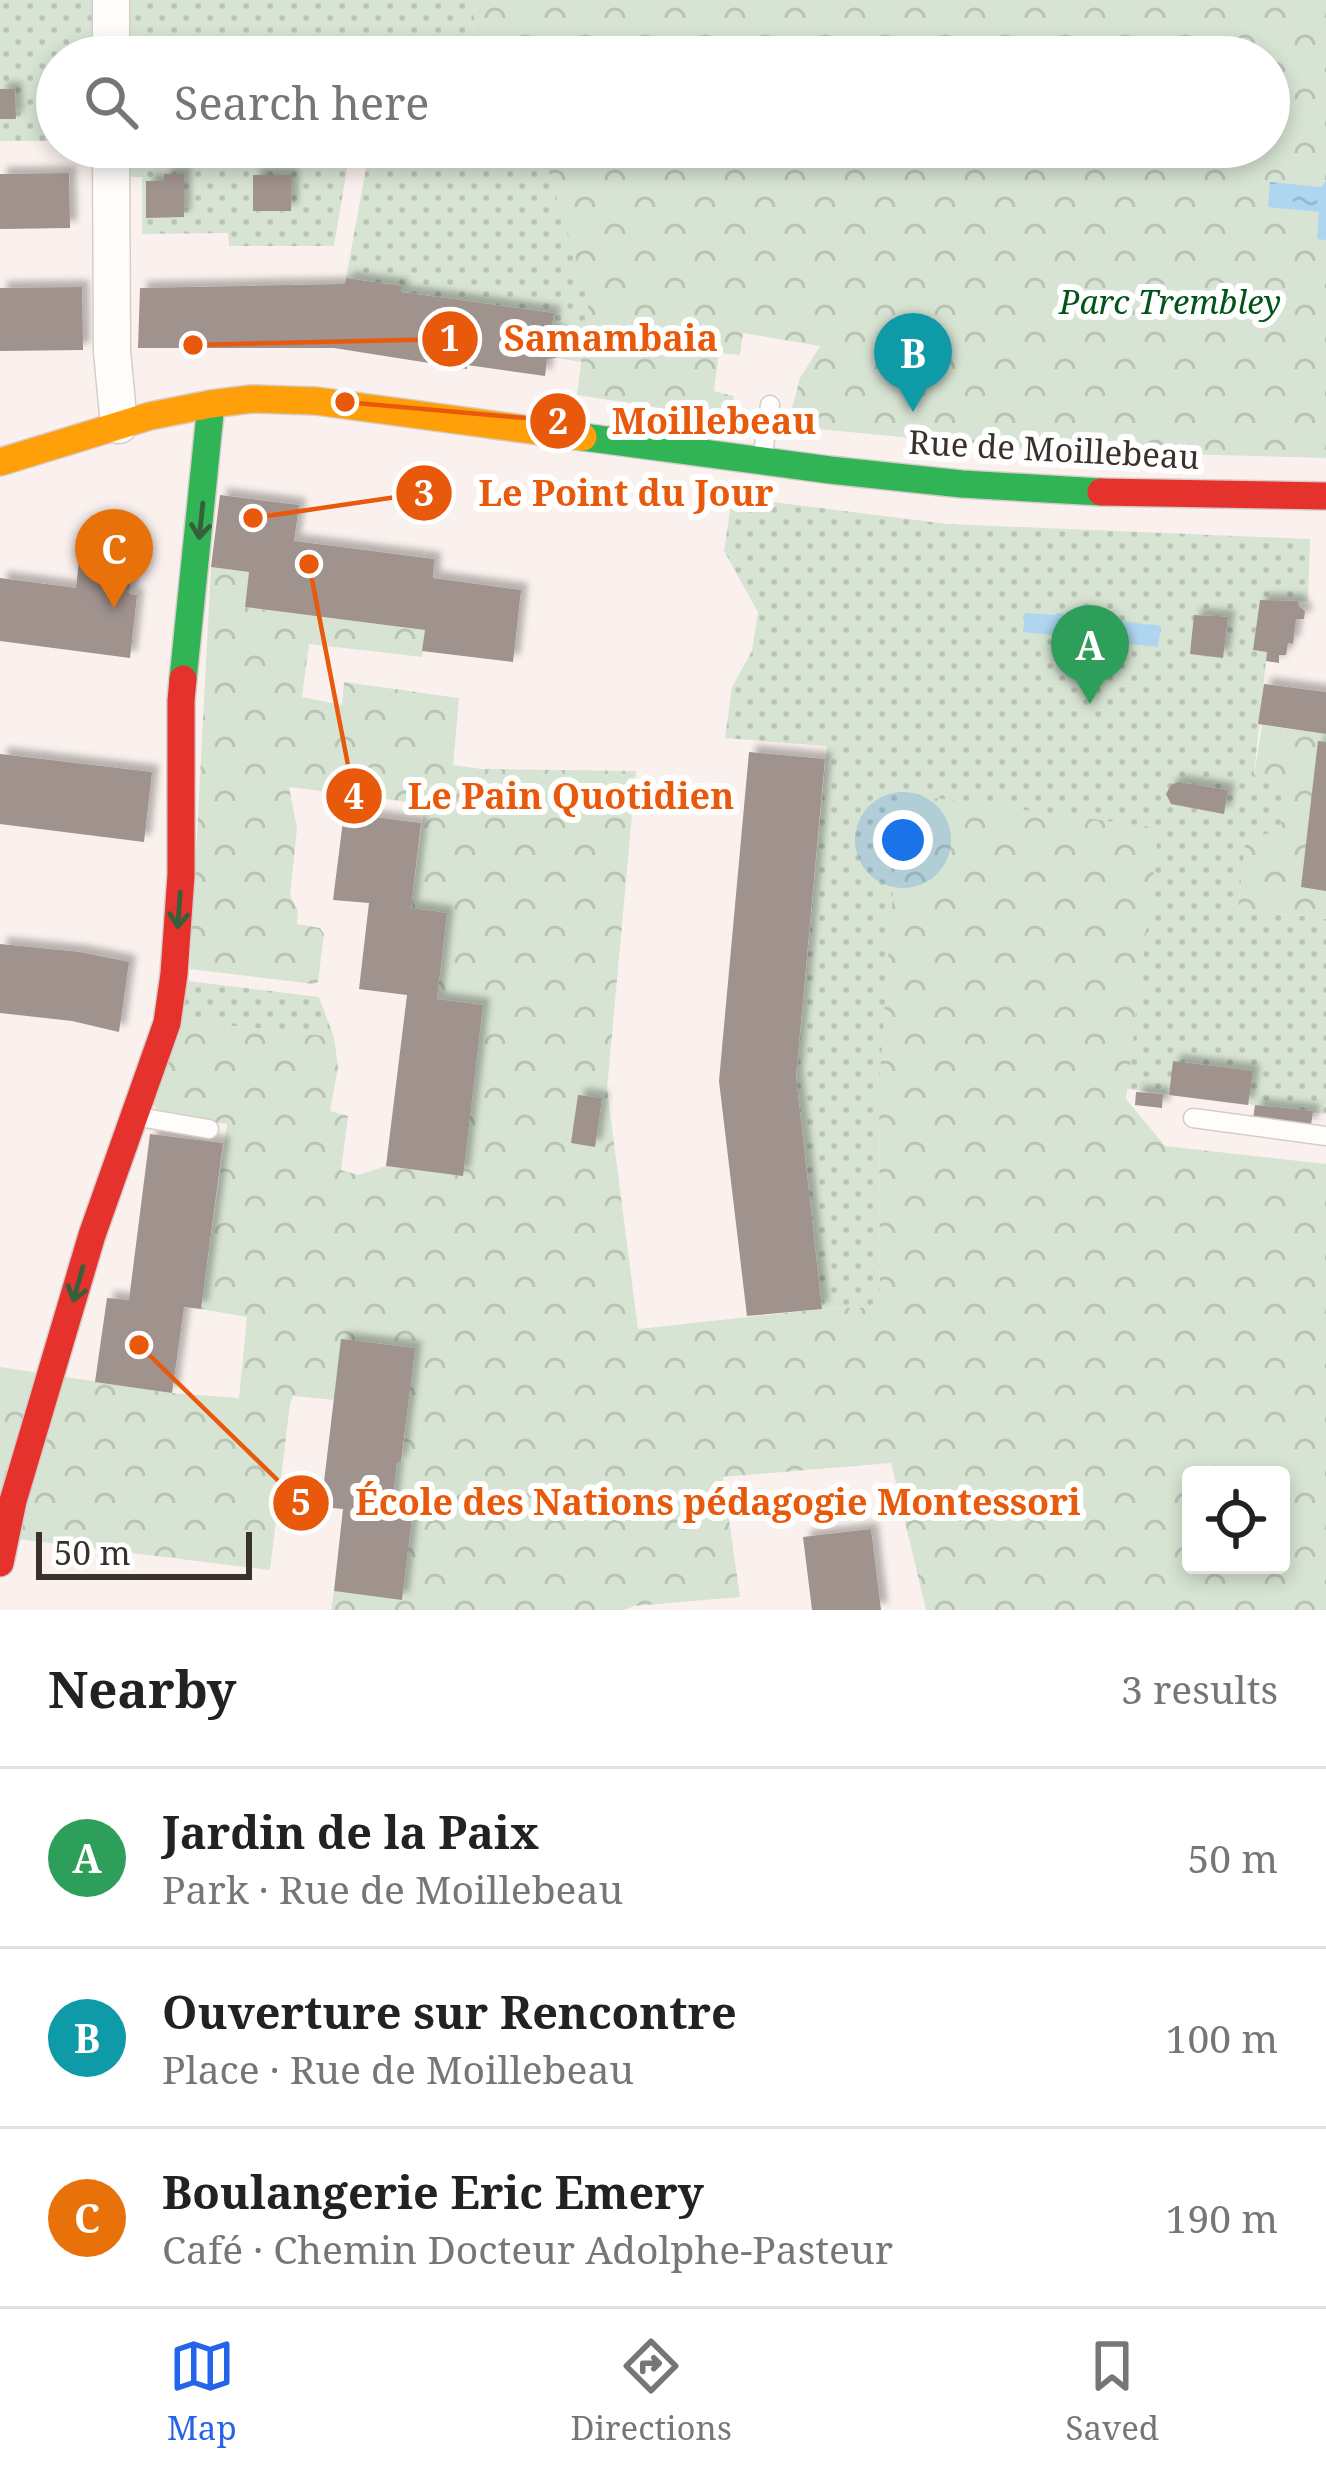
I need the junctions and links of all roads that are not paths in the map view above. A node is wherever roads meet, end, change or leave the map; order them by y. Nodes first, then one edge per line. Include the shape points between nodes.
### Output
1 (111, 0) edge
2 (111, 36) edge
3 (111, 168) edge
4 (211, 404) junction
5 (770, 405) dead end
6 (119, 425) junction
7 (762, 461) junction
8 (0, 462) edge
9 (1326, 496) edge
10 (134, 1116) junction
11 (1193, 1118) dead end
12 (209, 1129) dead end
13 (1326, 1136) edge
14 (1, 1556) edge

1 - 2 street
3 - 6 street
4 - 6 street, Rue de Moillebeau
4 - 7 street, Rue de Moillebeau via 344,402
4 -> 10 street via 181,701 174,974 167,1023
5 - 7 lane
6 - 8 street, Rue de Moillebeau
7 - 9 street, Rue de Moillebeau via 980,485
10 - 12 lane
10 -> 14 street
11 - 13 lane

